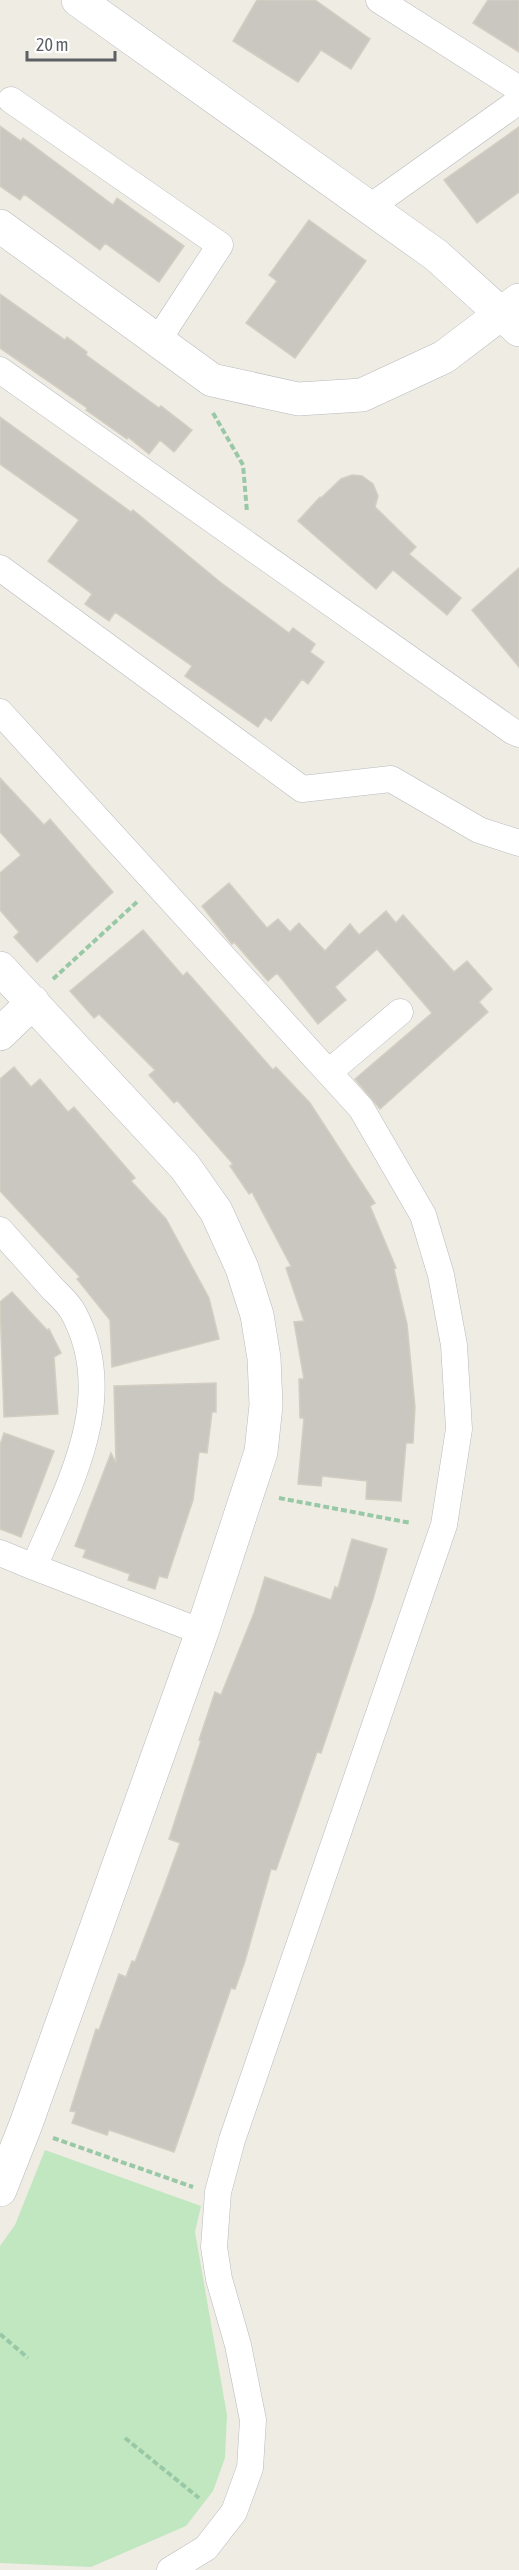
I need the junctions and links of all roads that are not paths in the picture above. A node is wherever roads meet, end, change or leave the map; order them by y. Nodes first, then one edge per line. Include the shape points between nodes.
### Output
1 (78, 0) edge
2 (380, 0) edge
3 (519, 89) edge
4 (10, 100) dead end
5 (519, 101) edge
6 (370, 207) junction
7 (0, 226) edge
8 (513, 315) edge
9 (158, 340) junction
10 (0, 370) edge
11 (0, 568) edge
12 (0, 712) edge
13 (519, 734) edge
14 (519, 843) edge
15 (0, 968) edge
16 (40, 993) junction
17 (400, 1012) dead end
18 (0, 1034) edge
19 (329, 1072) junction
20 (6, 1248) edge
21 (0, 1553) edge
22 (34, 1567) junction
23 (202, 1632) junction
24 (0, 2190) edge
25 (170, 2570) edge

1 - 6 street
2 - 3 street
4 - 9 street via 220,245
5 - 6 street
6 - 8 street
7 - 9 street
8 - 9 street via 444,357 362,395 298,399 212,380
10 - 13 street
11 - 14 street via 302,789 391,779 479,830
12 - 19 street
15 - 16 street
16 - 18 street
16 - 23 street via 185,1167 216,1211 242,1268 257,1316 266,1405 261,1452
17 - 19 street
19 - 25 street via 361,1108 423,1215 441,1275 454,1345 459,1429 444,1525 232,2140 218,2192 214,2247 253,2420 250,2468 234,2512 206,2548
20 - 22 street via 72,1310 93,1371 92,1409 84,1446
21 - 22 street
22 - 23 street
23 - 24 street

